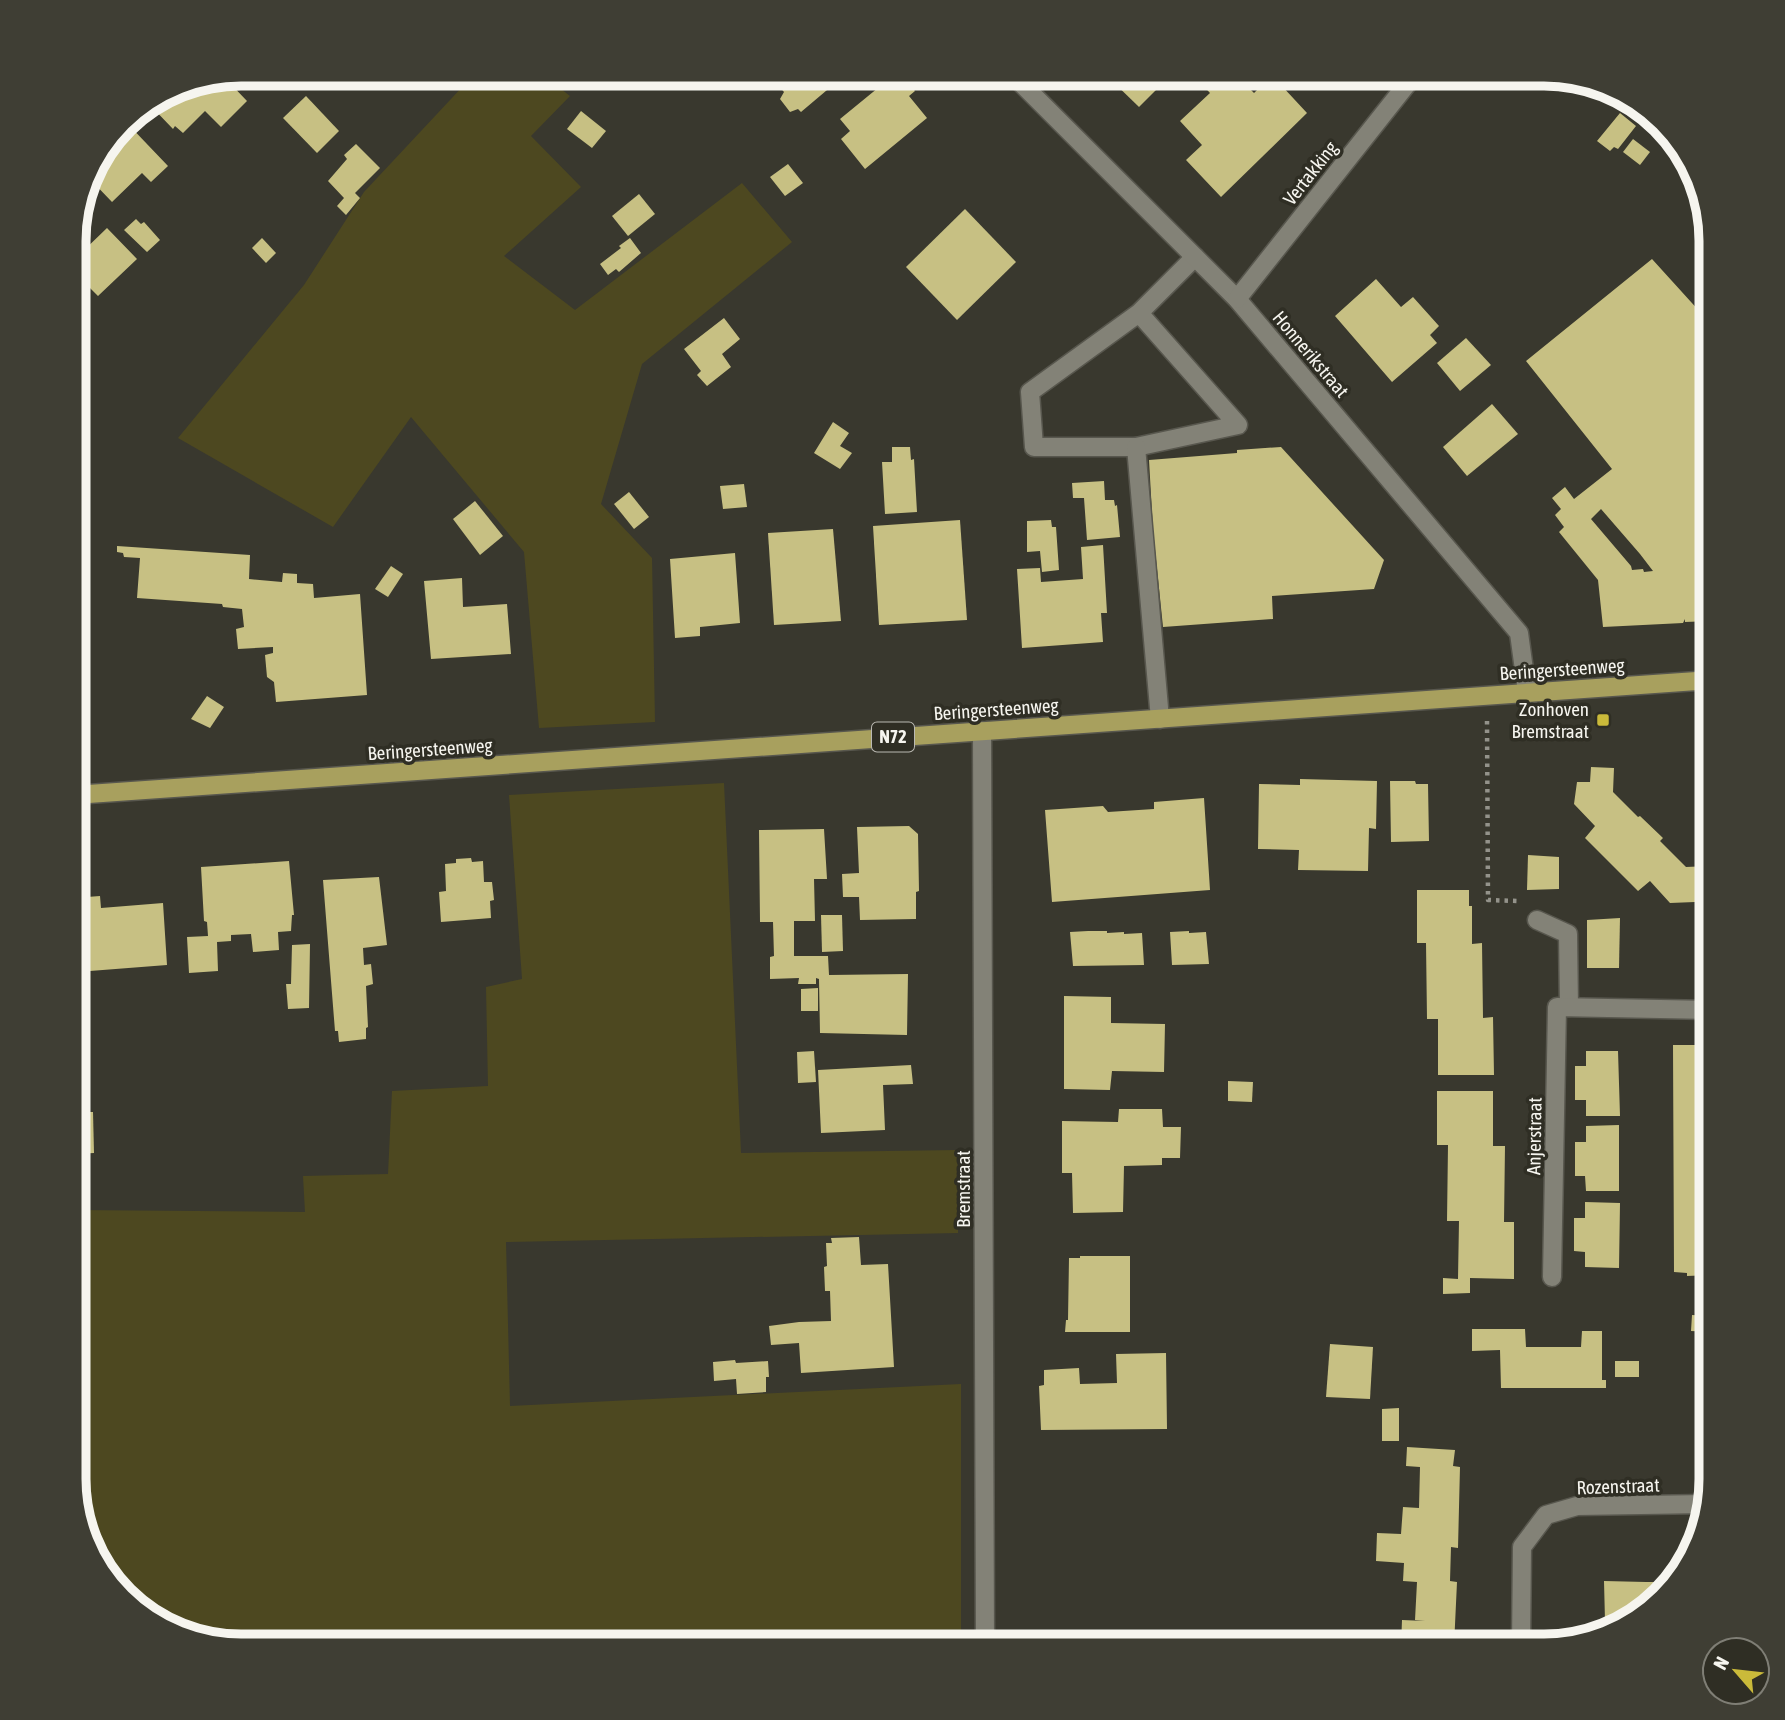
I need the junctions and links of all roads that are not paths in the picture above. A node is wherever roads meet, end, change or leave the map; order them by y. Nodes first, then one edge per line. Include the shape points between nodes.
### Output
1 (1024, 86) edge
2 (1406, 86) edge
3 (1195, 257) junction
4 (1237, 299) junction
5 (1139, 313) junction
6 (1136, 447) junction
7 (1699, 681) edge
8 (1527, 692) junction
9 (1160, 719) junction
10 (982, 731) junction
11 (86, 794) edge
12 (1537, 920) road end
13 (1569, 1007) junction
14 (1699, 1010) edge
15 (1552, 1278) dead end
16 (1697, 1504) edge
17 (985, 1634) edge
18 (1521, 1634) edge

1 - 3 street, Honnerikstraat
2 - 4 street, Vertakking
3 - 4 street, Honnerikstraat
3 - 5 street
4 - 8 street, Honnerikstraat via 1519,633
5 - 6 street via 1238,425
5 - 6 street via 1030,392 1034,447
6 - 9 street
7 - 8 main road, Beringersteenweg / N72
8 - 9 main road, Beringersteenweg / N72
9 - 10 main road, Beringersteenweg / N72
10 - 11 main road, Beringersteenweg / N72
10 - 17 street, Bremstraat
12 - 13 street, Anjerstraat via 1568,934
13 - 14 street
13 - 15 street, Anjerstraat via 1557,1007
16 - 18 street, Rozenstraat via 1577,1506 1546,1515 1522,1547

